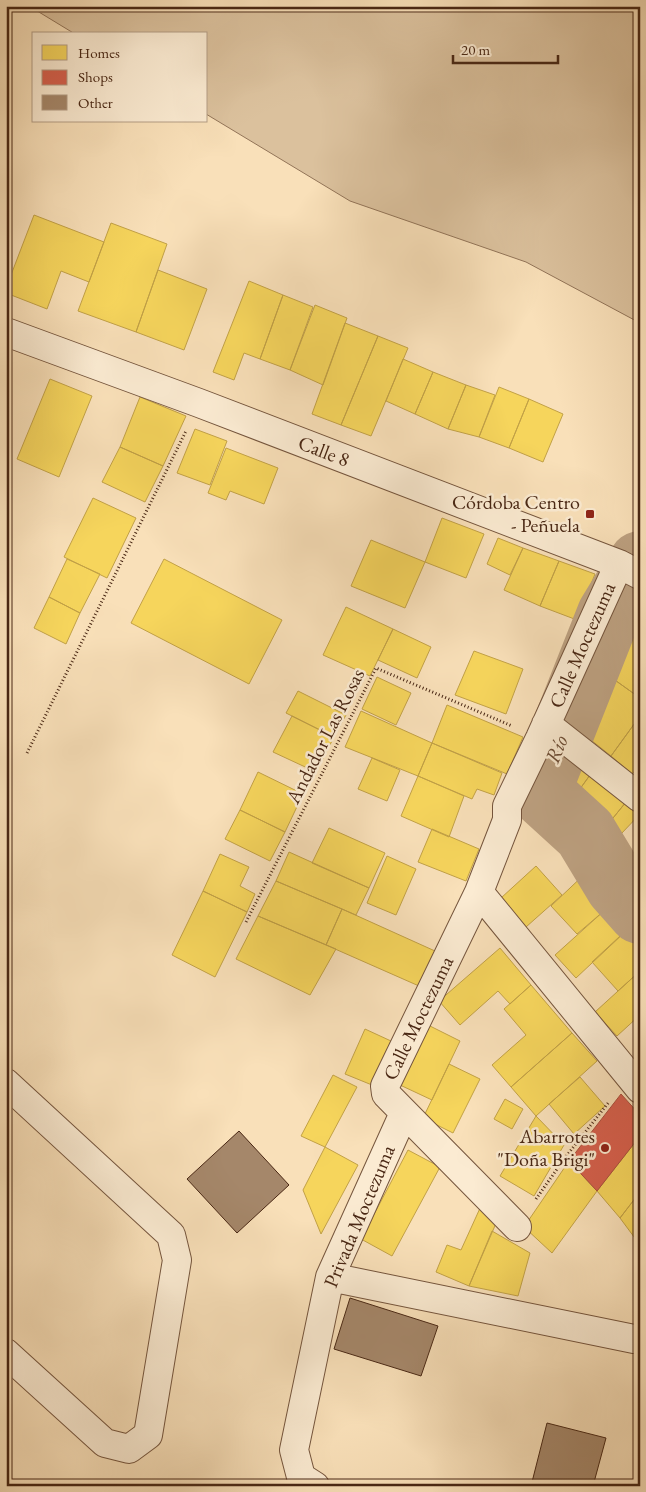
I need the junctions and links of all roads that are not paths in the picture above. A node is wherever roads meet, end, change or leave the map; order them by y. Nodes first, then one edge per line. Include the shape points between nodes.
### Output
1 (6, 332) edge
2 (629, 569) edge
3 (543, 731) junction
4 (640, 798) edge
5 (479, 892) junction
6 (634, 1082) edge
7 (6, 1083) edge
8 (404, 1113) junction
9 (517, 1227) road end
10 (330, 1276) junction
11 (634, 1339) dead end
12 (6, 1353) edge
13 (308, 1481) edge

1 - 2 street, Calle 8
2 - 3 street, Calle Moctezuma
3 - 4 street via 578,748
3 - 5 street, Calle Moctezuma via 507,806 507,820
5 - 6 street
5 - 8 street, Calle Moctezuma via 384,1086 386,1094
7 - 12 street via 171,1235 177,1260 148,1435 129,1449 105,1443
8 - 9 street, Privada Moctezuma
8 - 10 street, Privada Moctezuma
10 - 11 street
10 - 13 street, Privada Moctezuma via 294,1450

